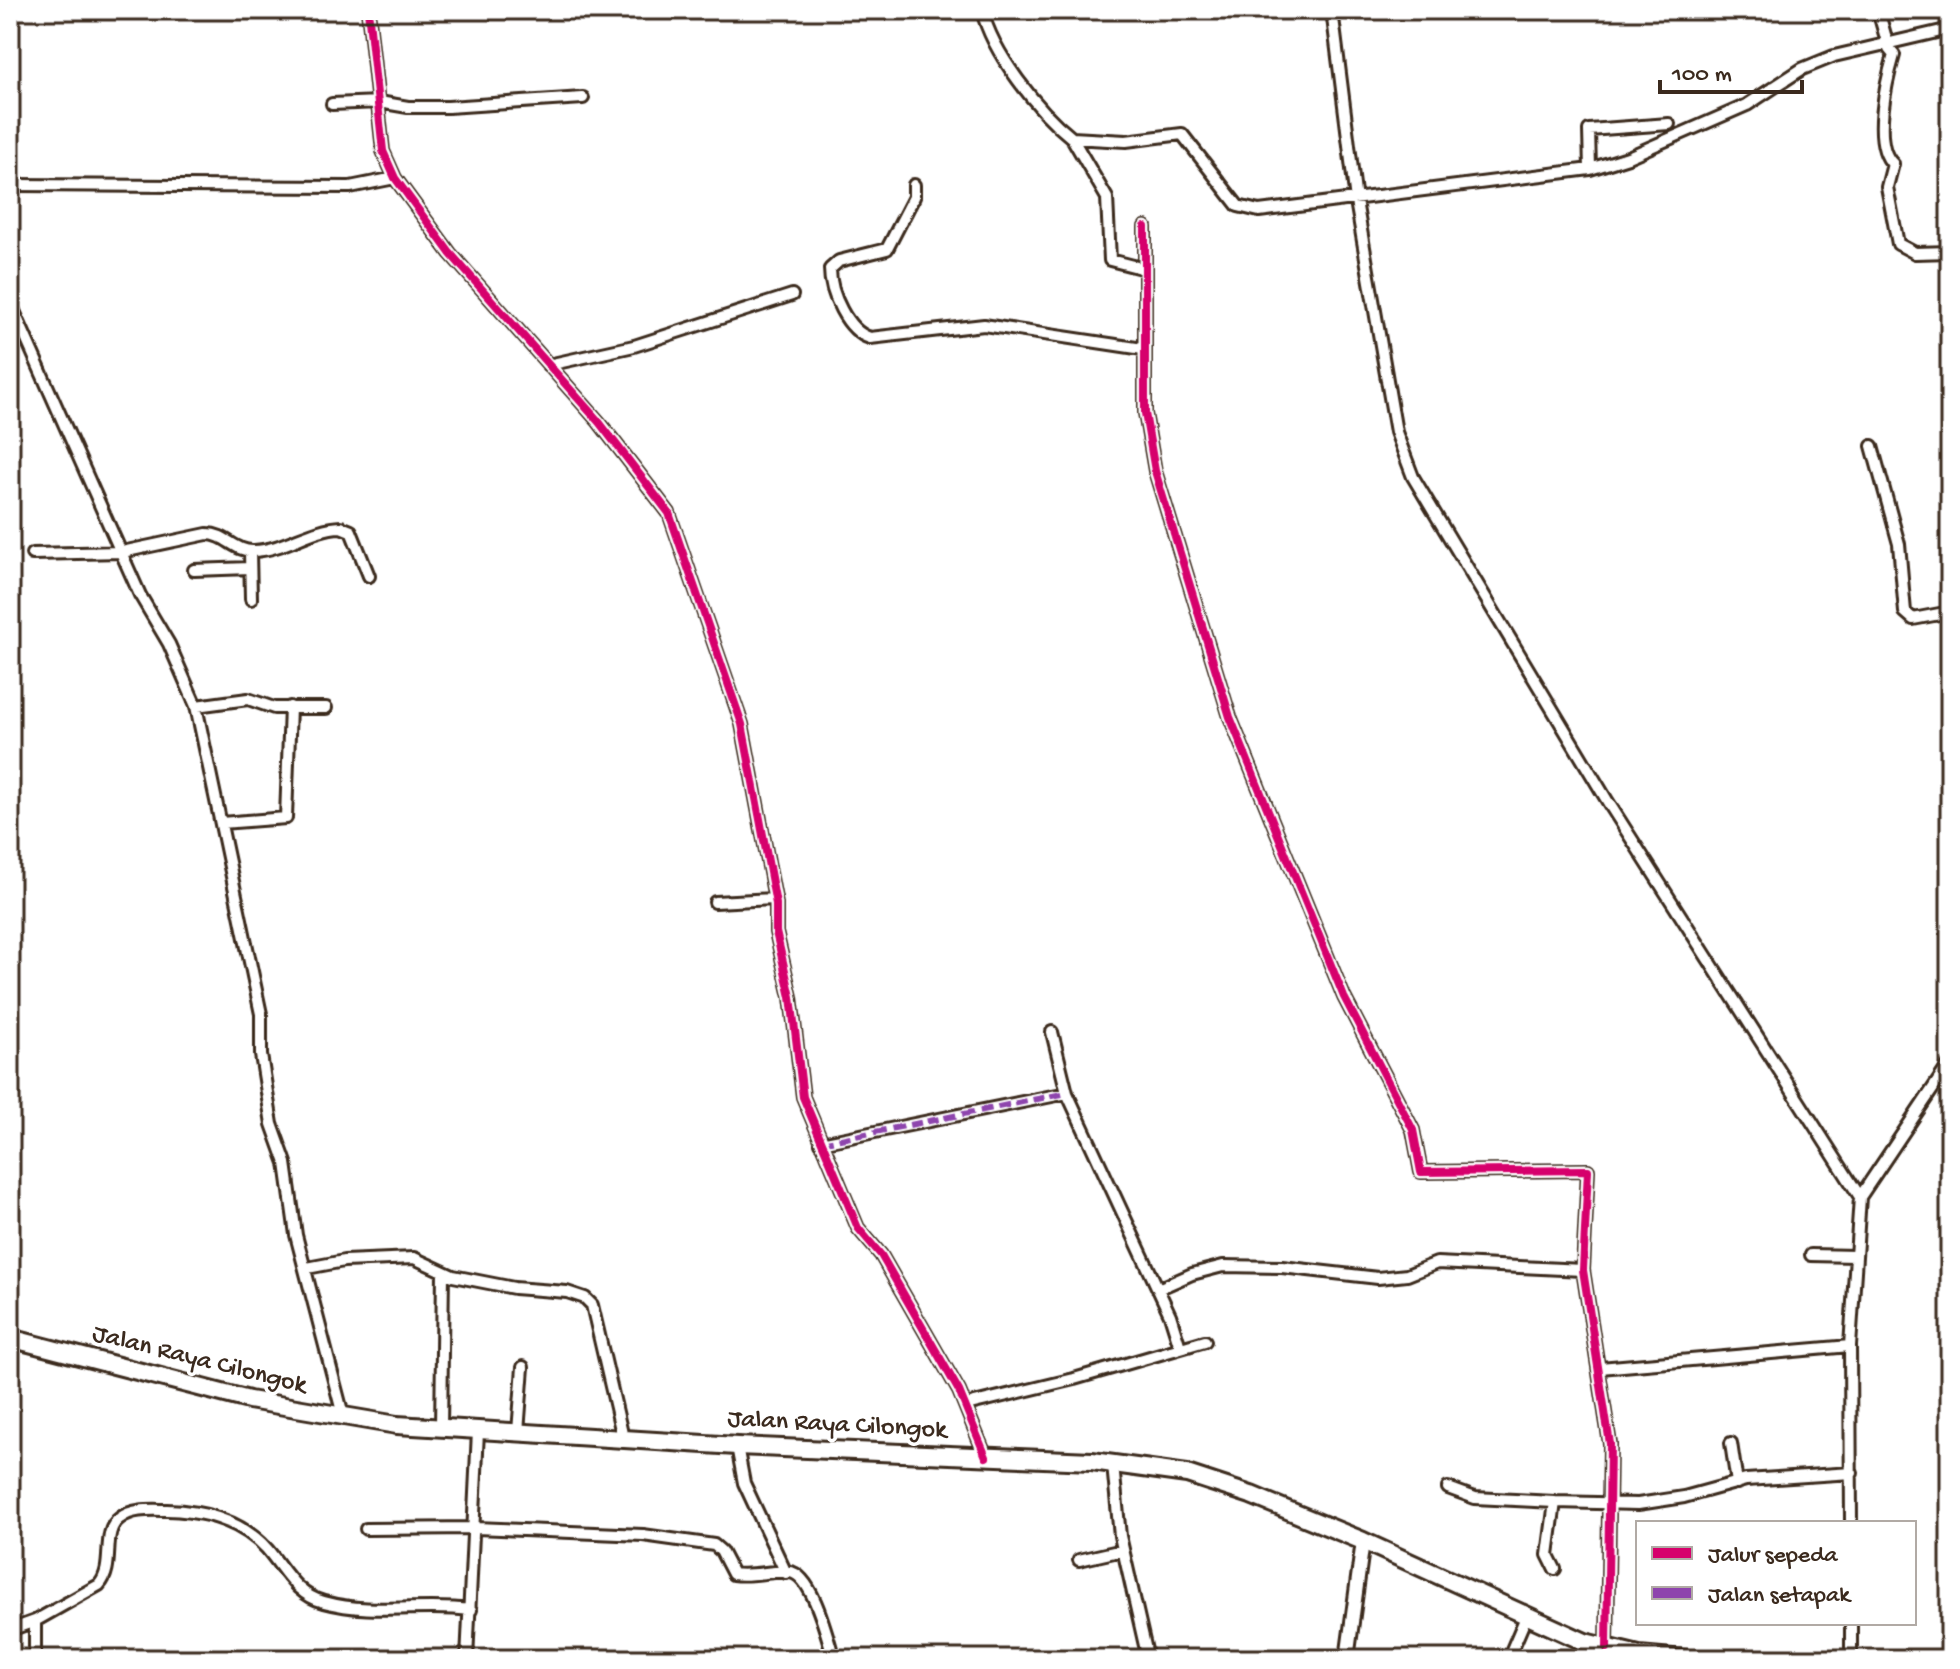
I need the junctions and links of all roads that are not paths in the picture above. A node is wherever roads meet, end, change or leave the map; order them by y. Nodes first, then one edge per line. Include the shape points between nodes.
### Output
1 (368, 10) edge
2 (982, 10) edge
3 (1332, 10) edge
4 (1878, 10) edge
5 (1950, 29) edge
6 (1888, 43) junction
7 (583, 98) dead end
8 (379, 102) junction
9 (332, 104) dead end
10 (1669, 124) dead end
11 (1072, 138) junction
12 (1590, 169) junction
13 (395, 178) junction
14 (10, 185) edge
15 (914, 185) dead end
16 (1356, 201) junction
17 (1145, 227) dead end
18 (1950, 252) edge
19 (1145, 269) junction
20 (792, 295) dead end
21 (10, 302) edge
22 (1143, 349) junction
23 (548, 365) junction
24 (1872, 446) dead end
25 (250, 551) junction
26 (122, 552) junction
27 (32, 554) dead end
28 (250, 568) junction
29 (194, 570) dead end
30 (369, 576) dead end
31 (251, 599) dead end
32 (1950, 612) edge
33 (196, 706) junction
34 (290, 707) junction
35 (326, 708) dead end
36 (221, 823) junction
37 (775, 899) junction
38 (715, 902) dead end
39 (1052, 1032) dead end
40 (1950, 1063) edge
41 (1067, 1093) junction
42 (821, 1143) junction
43 (1860, 1197) junction
44 (1811, 1255) dead end
45 (1855, 1256) junction
46 (307, 1268) junction
47 (1583, 1270) junction
48 (443, 1272) junction
49 (1158, 1289) junction
50 (10, 1338) edge
51 (1205, 1341) dead end
52 (1850, 1346) junction
53 (1180, 1347) junction
54 (523, 1367) dead end
55 (1600, 1368) junction
56 (966, 1405) junction
57 (344, 1419) junction
58 (441, 1428) junction
59 (478, 1431) junction
60 (518, 1432) junction
61 (623, 1438) junction
62 (1731, 1443) dead end
63 (737, 1446) junction
64 (986, 1457) junction
65 (1113, 1465) junction
66 (1852, 1473) junction
67 (1737, 1483) junction
68 (1448, 1488) dead end
69 (1555, 1502) junction
70 (1612, 1503) junction
71 (1851, 1521) edge
72 (476, 1528) junction
73 (366, 1529) dead end
74 (1363, 1541) junction
75 (1123, 1550) junction
76 (1079, 1560) dead end
77 (1555, 1569) dead end
78 (786, 1573) junction
79 (471, 1610) junction
80 (1526, 1617) junction
81 (35, 1621) junction
82 (1851, 1625) edge
83 (10, 1630) edge
84 (1607, 1648) junction
85 (35, 1659) edge
86 (467, 1659) edge
87 (834, 1659) edge
88 (1148, 1659) edge
89 (1347, 1659) edge
90 (1508, 1659) edge
91 (1684, 1659) edge
92 (1851, 1659) edge

1 - 8 street
2 - 11 street via 992,38 1027,90
3 - 16 street
4 - 6 street
5 - 6 street
6 - 12 street via 1802,69 1747,105
6 - 18 street via 1894,56 1883,89 1884,133 1887,158 1893,164 1887,187 1898,244 1915,253
7 - 8 street via 448,107
8 - 9 street
8 - 13 street via 383,151
10 - 12 street via 1589,130
11 - 16 street via 1126,141 1182,134 1247,211
11 - 19 street via 1107,198 1110,260
12 - 16 street
13 - 14 street via 350,187
13 - 23 street via 450,253
15 - 22 street via 914,197 887,249 839,261 830,269 850,327 861,335 984,325
16 - 43 street via 1396,432 1413,477 1600,788
17 - 19 street
19 - 22 street
20 - 23 street via 634,346
21 - 26 street
22 - 47 street via 1151,457 1230,717 1344,997 1413,1130 1421,1172 1588,1170
23 - 37 street via 636,466 669,513 742,724
24 - 32 street via 1899,544 1905,612 1913,619
25 - 26 street via 207,534
25 - 28 street
25 - 30 street via 331,527 346,528
26 - 27 street
26 - 33 street
28 - 29 street
28 - 31 street
33 - 34 street via 248,699 270,708
33 - 36 street
34 - 35 street
34 - 36 street via 288,815 281,820
36 - 46 street via 261,1014 261,1055 272,1124 286,1163 296,1235
37 - 38 street
37 - 42 street via 803,1097
39 - 41 street
40 - 43 street
41 - 42 street
41 - 49 street
42 - 56 street via 858,1228 881,1255
43 - 45 street
44 - 45 street
45 - 52 street
46 - 48 street via 414,1258
46 - 57 street
47 - 49 street via 1437,1263 1407,1275 1378,1278 1223,1266
47 - 55 street
48 - 58 street
48 - 61 street via 486,1284 585,1298 592,1305
49 - 53 street
50 - 57 highway, Jalan Raya Cilongok via 147,1376
51 - 53 street
52 - 55 street
52 - 66 street
53 - 56 street
54 - 60 street
55 - 70 street
56 - 64 street
57 - 58 highway, Jalan Raya Cilongok
58 - 59 highway, Jalan Raya Cilongok
59 - 60 highway, Jalan Raya Cilongok
59 - 72 street
60 - 61 highway, Jalan Raya Cilongok
61 - 63 highway, Jalan Raya Cilongok
62 - 67 street
63 - 64 highway, Jalan Raya Cilongok
63 - 78 street via 744,1483
64 - 65 highway, Jalan Raya Cilongok
65 - 74 highway, Jalan Raya Cilongok via 1218,1484
65 - 75 street
66 - 67 street
66 - 71 street
67 - 70 street via 1662,1501
68 - 69 street via 1475,1498
69 - 70 street
69 - 77 street via 1548,1555
70 - 84 street
72 - 73 street
72 - 78 street via 659,1537 718,1547 736,1575
72 - 79 street
74 - 80 highway, Jalan Raya Cilongok
74 - 89 street
75 - 76 street
75 - 88 street
78 - 87 street via 795,1574 810,1590
79 - 81 street via 395,1612 321,1602 292,1582 266,1548 231,1521 163,1510 134,1511 114,1522 104,1580
79 - 86 street
80 - 84 highway, Jalan Raya Cilongok
80 - 90 street
81 - 83 street
81 - 85 street
82 - 92 street
84 - 91 highway, Jalan Raya Cilongok

